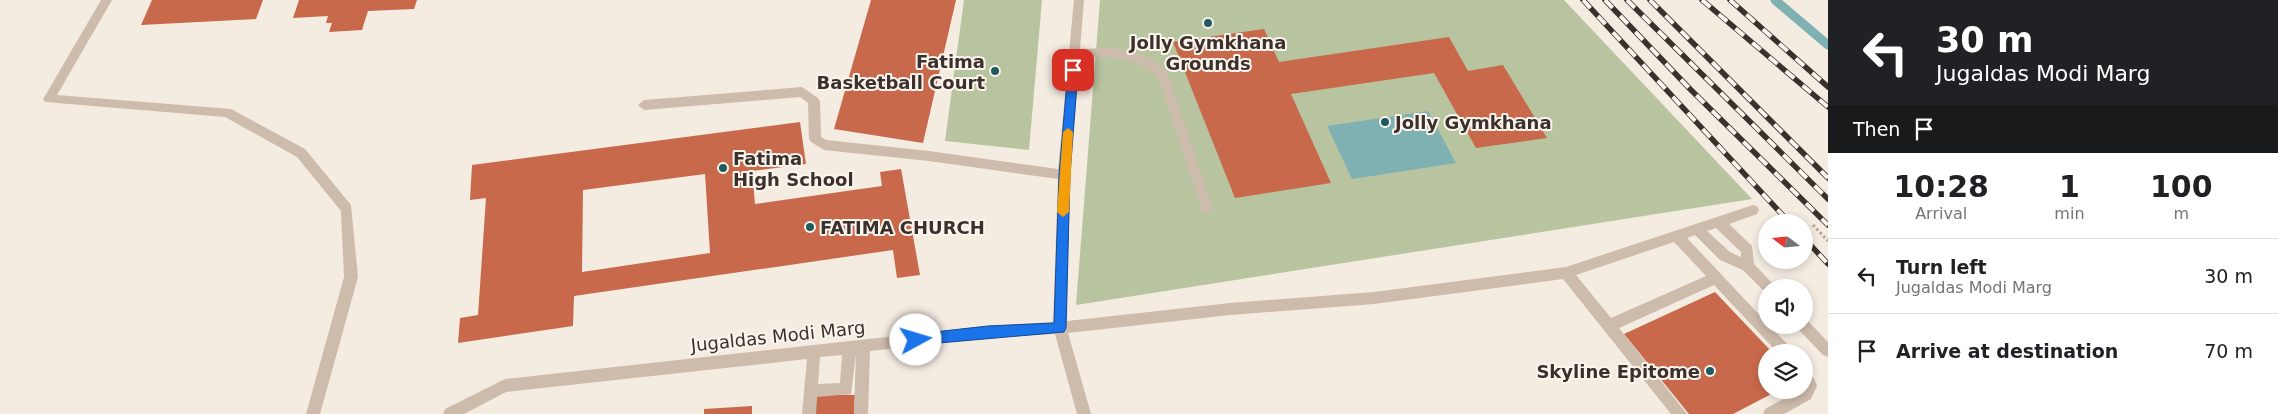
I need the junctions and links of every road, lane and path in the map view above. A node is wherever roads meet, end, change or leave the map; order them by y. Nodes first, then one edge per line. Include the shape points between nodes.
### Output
1 (107, 0) edge
2 (1079, 0) edge
3 (1075, 53) junction
4 (644, 105) dead end
5 (1064, 175) junction
6 (1207, 208) dead end
7 (1753, 210) dead end
8 (1720, 222) junction
9 (1813, 226) edge
10 (1697, 229) junction
11 (1676, 235) junction
12 (1828, 241) edge
13 (1748, 266) junction
14 (1566, 273) junction
15 (1716, 278) junction
16 (1760, 279) edge
17 (1608, 326) junction
18 (1060, 328) junction
19 (1812, 334) edge
20 (1778, 344) edge
21 (856, 346) junction
22 (814, 351) junction
23 (1828, 351) edge
24 (811, 391) junction
25 (1797, 399) edge
26 (313, 414) edge
27 (450, 414) edge
28 (809, 414) edge
29 (861, 414) edge
30 (1084, 414) edge
31 (1680, 414) edge
32 (1770, 414) edge

1 - 26 street via 49,99 226,112 302,152 347,209 351,277
2 - 3 street
3 - 5 street
3 - 6 street via 1128,53 1150,62 1162,74
4 - 5 street via 802,92 814,101 815,139 824,145
5 - 18 street
7 - 8 street, Jugaldas Modi Marg
8 - 10 street, Jugaldas Modi Marg
8 - 13 street via 1747,250
9 - 12 path
10 - 11 street, Jugaldas Modi Marg
10 - 13 street via 1724,256
11 - 14 street, Jugaldas Modi Marg
11 - 15 street
13 - 16 street
14 - 17 street
14 - 18 street, Jugaldas Modi Marg via 1374,298 1230,309
15 - 17 street
15 - 20 street
17 - 31 street
18 - 21 street, Jugaldas Modi Marg
18 - 30 street
19 - 23 street
21 - 22 street, Jugaldas Modi Marg
21 - 24 street via 846,389
21 - 29 street
22 - 24 street
22 - 27 street, Jugaldas Modi Marg via 506,386
24 - 28 street
25 - 32 street

